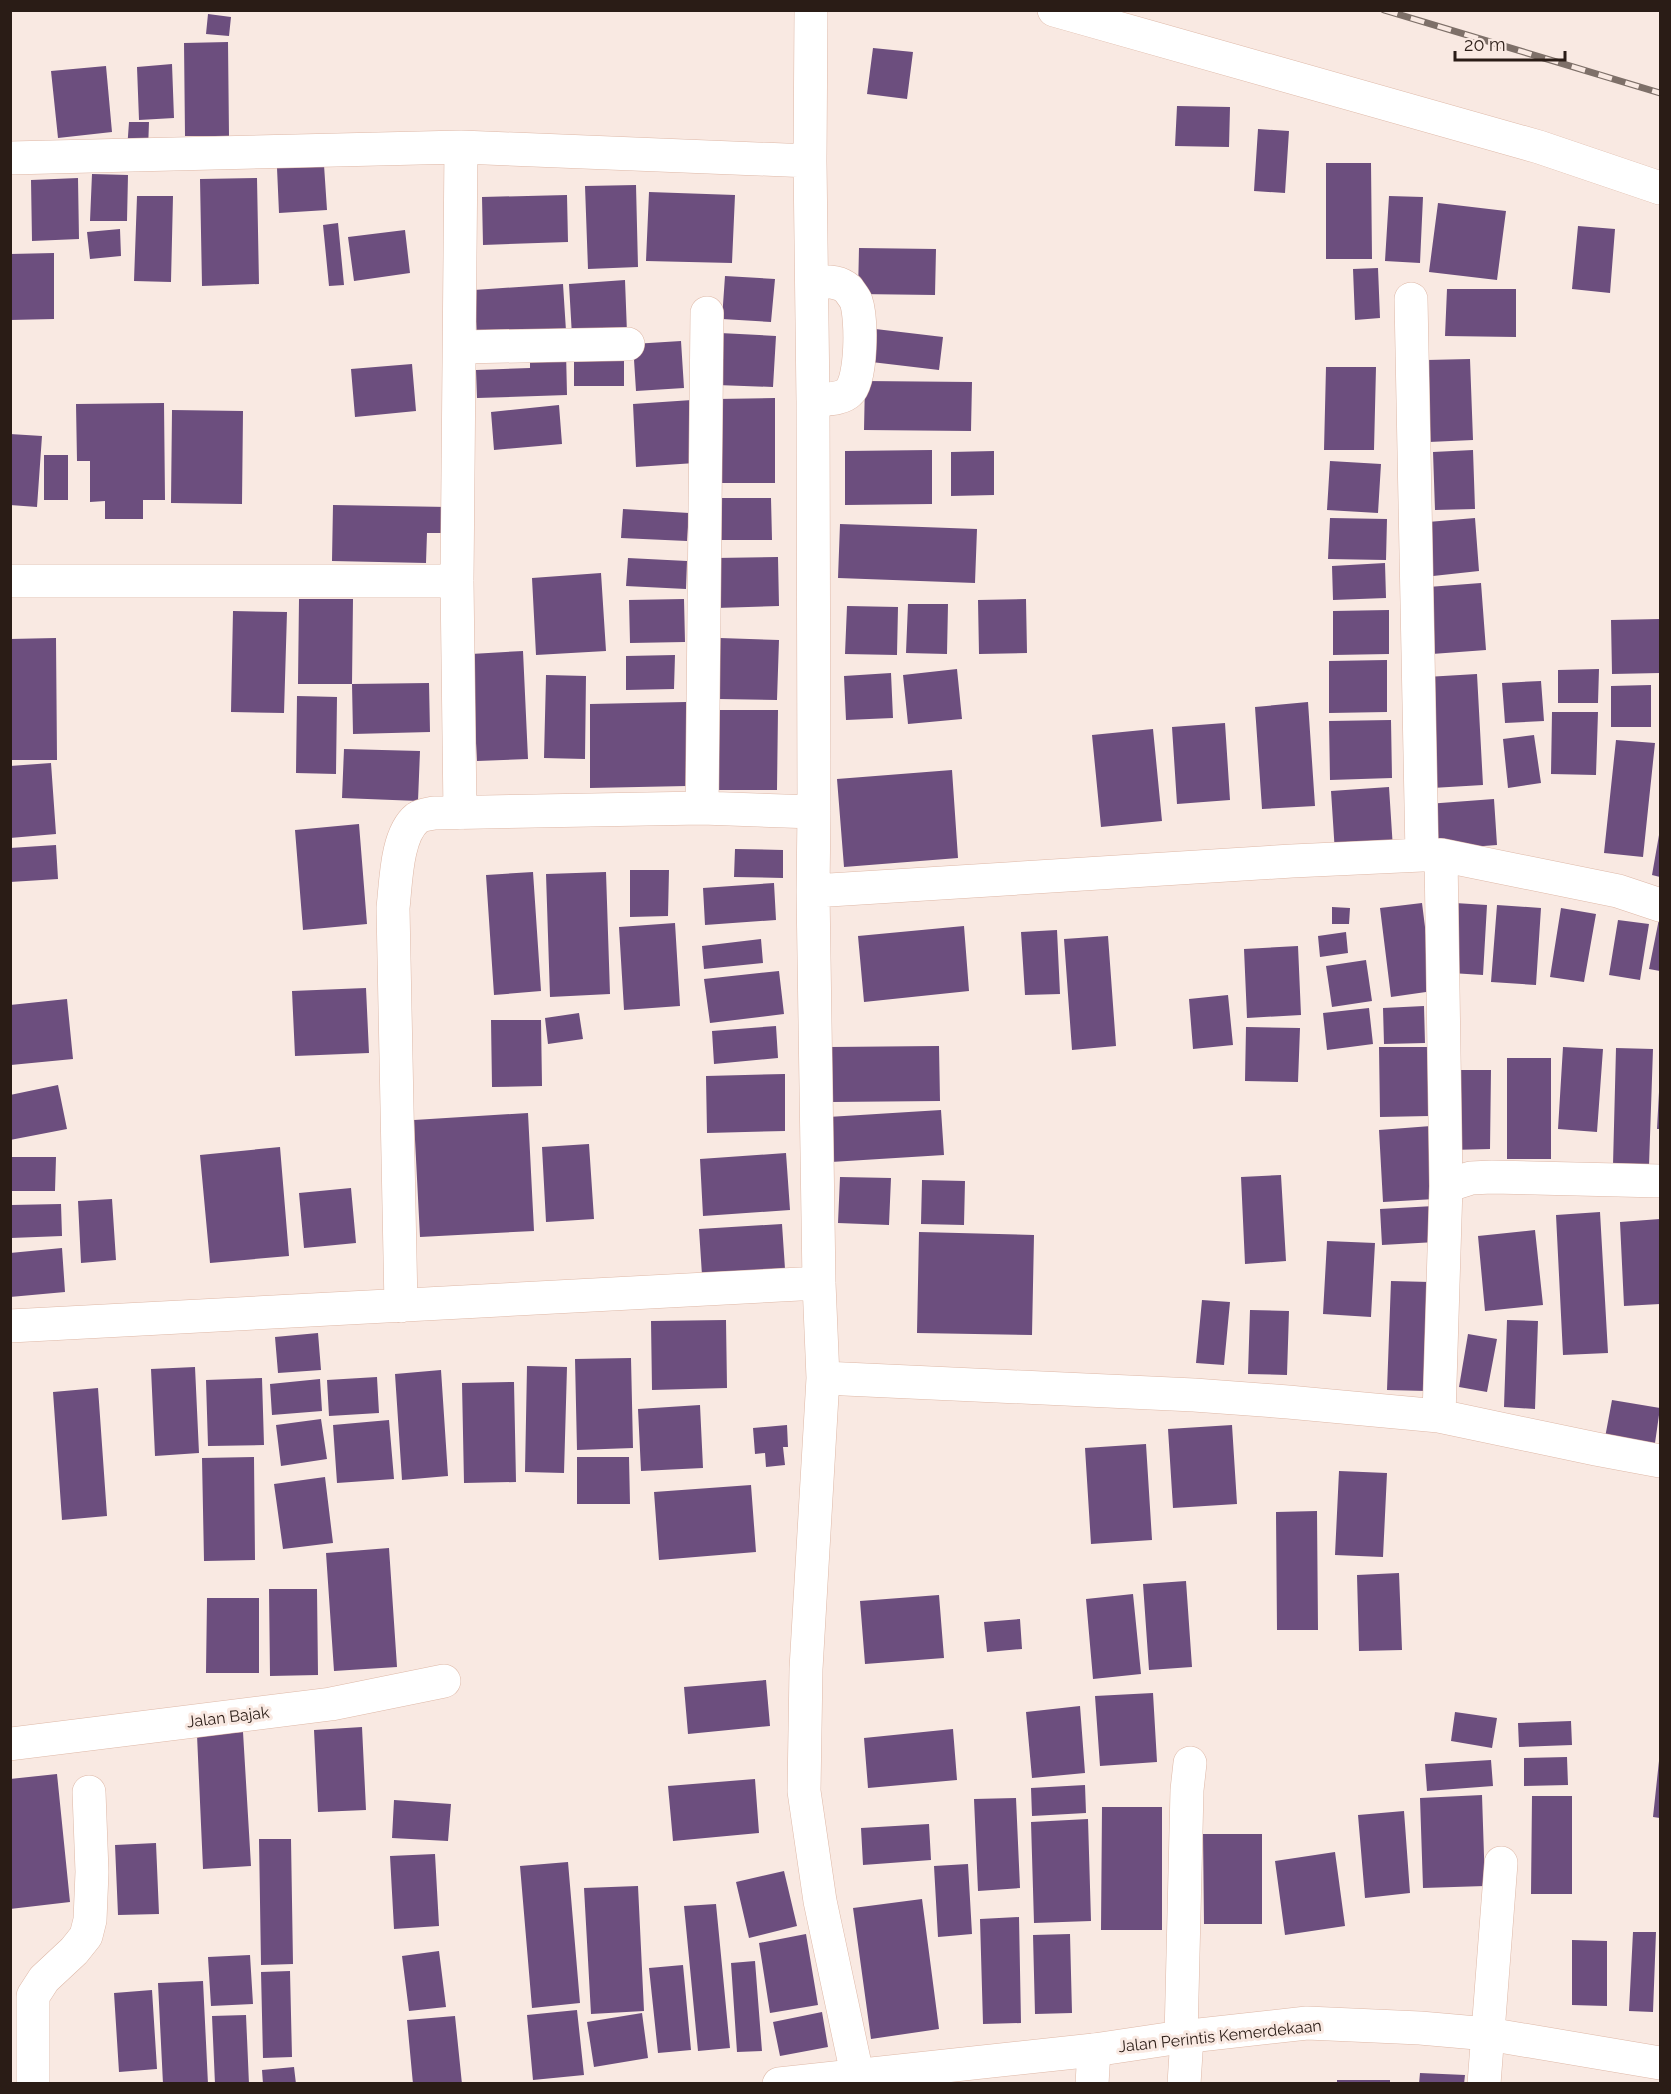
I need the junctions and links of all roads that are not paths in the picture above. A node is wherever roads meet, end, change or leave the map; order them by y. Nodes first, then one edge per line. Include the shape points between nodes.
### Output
1 (811, 10) edge
2 (1054, 10) edge
3 (461, 147) junction
4 (10, 158) edge
5 (810, 161) junction
6 (1660, 188) edge
7 (812, 281) junction
8 (1411, 299) dead end
9 (707, 313) dead end
10 (628, 344) dead end
11 (460, 346) junction
12 (813, 401) junction
13 (457, 580) junction
14 (10, 581) edge
15 (702, 808) junction
16 (814, 812) junction
17 (460, 813) junction
18 (1431, 855) junction
19 (813, 891) junction
20 (1660, 905) edge
21 (1660, 1181) edge
22 (1446, 1186) junction
23 (819, 1283) junction
24 (401, 1306) junction
25 (10, 1326) edge
26 (823, 1378) junction
27 (1439, 1416) junction
28 (1660, 1461) edge
29 (444, 1681) dead end
30 (10, 1744) edge
31 (1190, 1763) dead end
32 (89, 1792) dead end
33 (1501, 1863) dead end
34 (1488, 2034) junction
35 (1184, 2037) junction
36 (1094, 2050) junction
37 (1660, 2063) edge
38 (857, 2074) junction
39 (33, 2084) edge
40 (779, 2084) edge
41 (1092, 2084) edge
42 (1184, 2084) edge
43 (1484, 2084) edge

1 - 5 street
2 - 6 street via 1539,147
3 - 4 street
3 - 5 street
3 - 11 street
5 - 7 street
7 - 12 street
7 - 12 street via 835,282 847,289 855,300 859,321 857,374 851,390 844,396
8 - 18 street
9 - 15 street
10 - 11 street
11 - 13 street
12 - 16 street
13 - 14 street
13 - 17 street
15 - 16 street
15 - 17 street
16 - 19 street
17 - 24 street via 417,817 405,834 399,855 393,908
18 - 19 street
18 - 20 street via 1618,891
18 - 22 street
19 - 23 street
21 - 22 street via 1492,1177 1471,1178
22 - 27 street
23 - 24 street
23 - 26 street
24 - 25 street
26 - 27 street via 1194,1395
26 - 38 street via 806,1669 804,1791 820,1901
27 - 28 street
29 - 30 street, Jalan Bajak via 331,1704
31 - 35 street
32 - 39 street via 90,1920 86,1936 44,1978 33,1996
33 - 34 street
34 - 35 street, Jalan Perintis Kemerdekaan via 1307,2023
34 - 37 street, Jalan Perintis Kemerdekaan
34 - 43 street
35 - 36 street, Jalan Perintis Kemerdekaan
35 - 42 street
36 - 38 street, Jalan Perintis Kemerdekaan
36 - 41 street
38 - 40 street, Jalan Perintis Kemerdekaan

